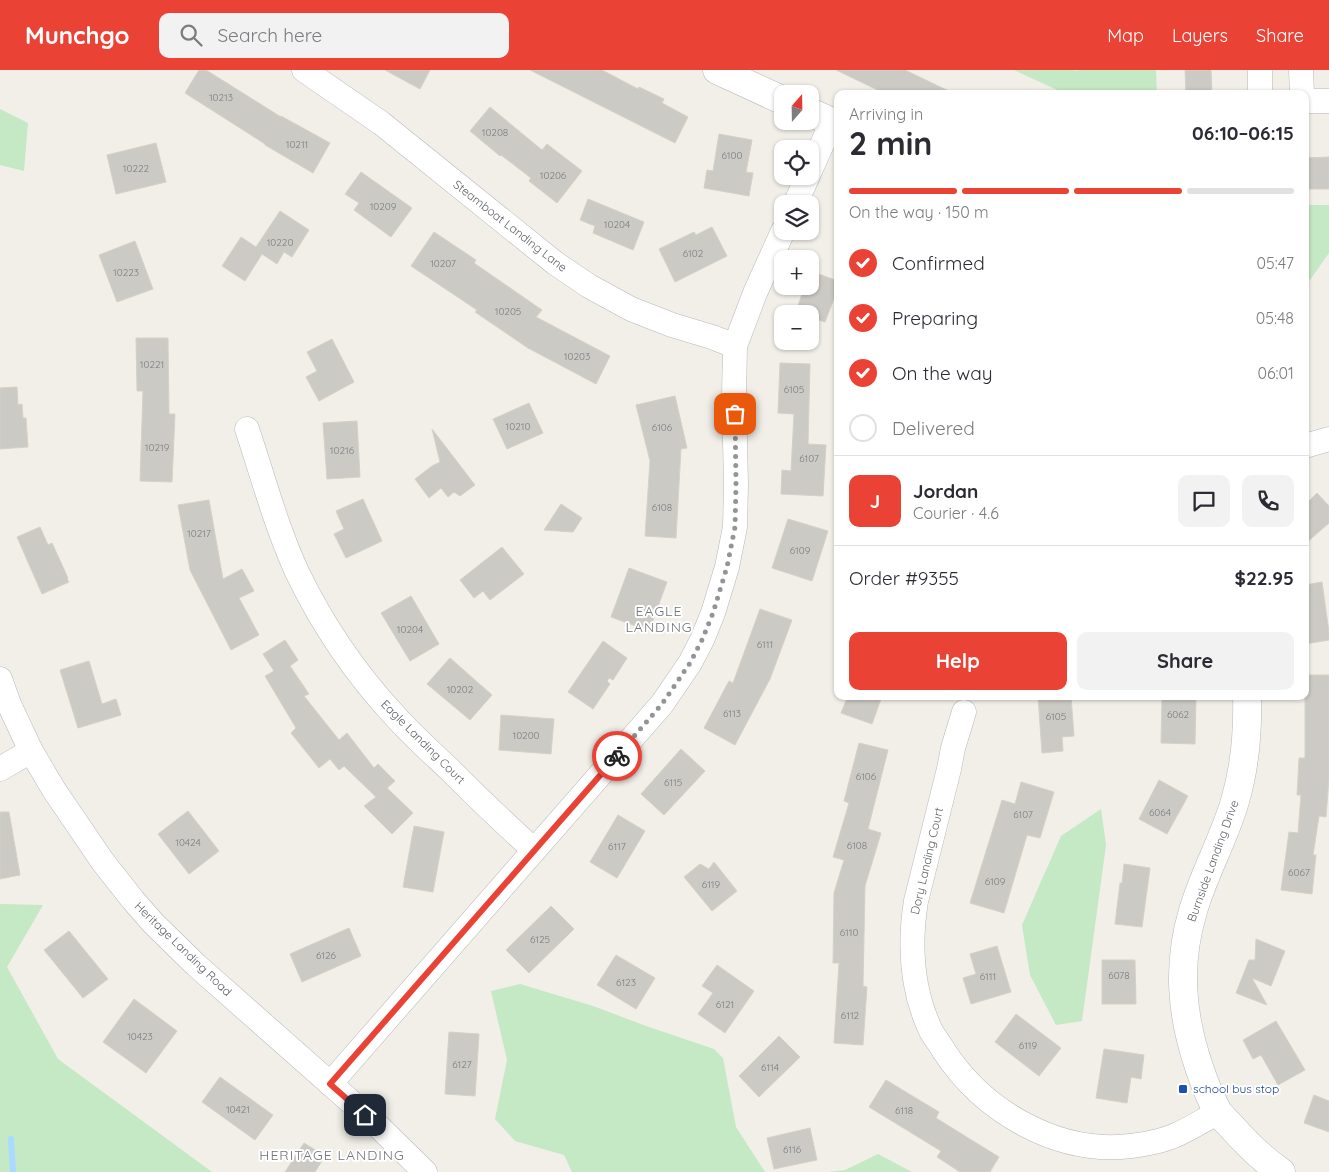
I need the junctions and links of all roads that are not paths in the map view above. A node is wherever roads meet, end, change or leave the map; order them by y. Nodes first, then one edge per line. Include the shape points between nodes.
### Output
1 (304, 70) edge
2 (717, 70) edge
3 (1260, 70) edge
4 (1301, 70) edge
5 (1260, 90) edge
6 (1302, 90) edge
7 (774, 96) edge
8 (1309, 101) edge
9 (1329, 101) edge
10 (826, 120) edge
11 (819, 142) edge
12 (779, 240) edge
13 (735, 346) junction
14 (247, 429) dead end
15 (1329, 439) edge
16 (1309, 445) edge
17 (0, 679) edge
18 (1247, 700) edge
19 (964, 712) dead end
20 (31, 750) junction
21 (0, 769) edge
22 (534, 850) junction
23 (330, 1084) junction
24 (1219, 1112) junction
25 (425, 1172) edge
26 (1281, 1172) edge

1 - 13 street, Steamboat Landing Lane via 381,123 555,263 589,286 631,309
2 - 7 street
3 - 5 street
4 - 6 street
8 - 9 street
10 - 11 street
12 - 13 street
13 - 22 street via 735,527 711,618 690,663 662,704
14 - 22 street, Eagle Landing Court via 282,537 320,616 336,641 394,716
15 - 16 street
17 - 20 street, Heritage Landing Road
18 - 24 street, Burnside Landing Drive via 1247,732 1238,791 1193,910 1183,966 1183,996 1192,1048
19 - 24 street, Dory Landing Court via 913,923 912,953 920,1001 932,1032 952,1064 992,1104 1027,1126 1048,1136 1087,1146 1147,1144 1177,1135
20 - 21 street
20 - 23 street, Heritage Landing Road via 103,862 153,923
22 - 23 street
23 - 25 street, Heritage Landing Road
24 - 26 street, Burnside Landing Drive via 1244,1141

